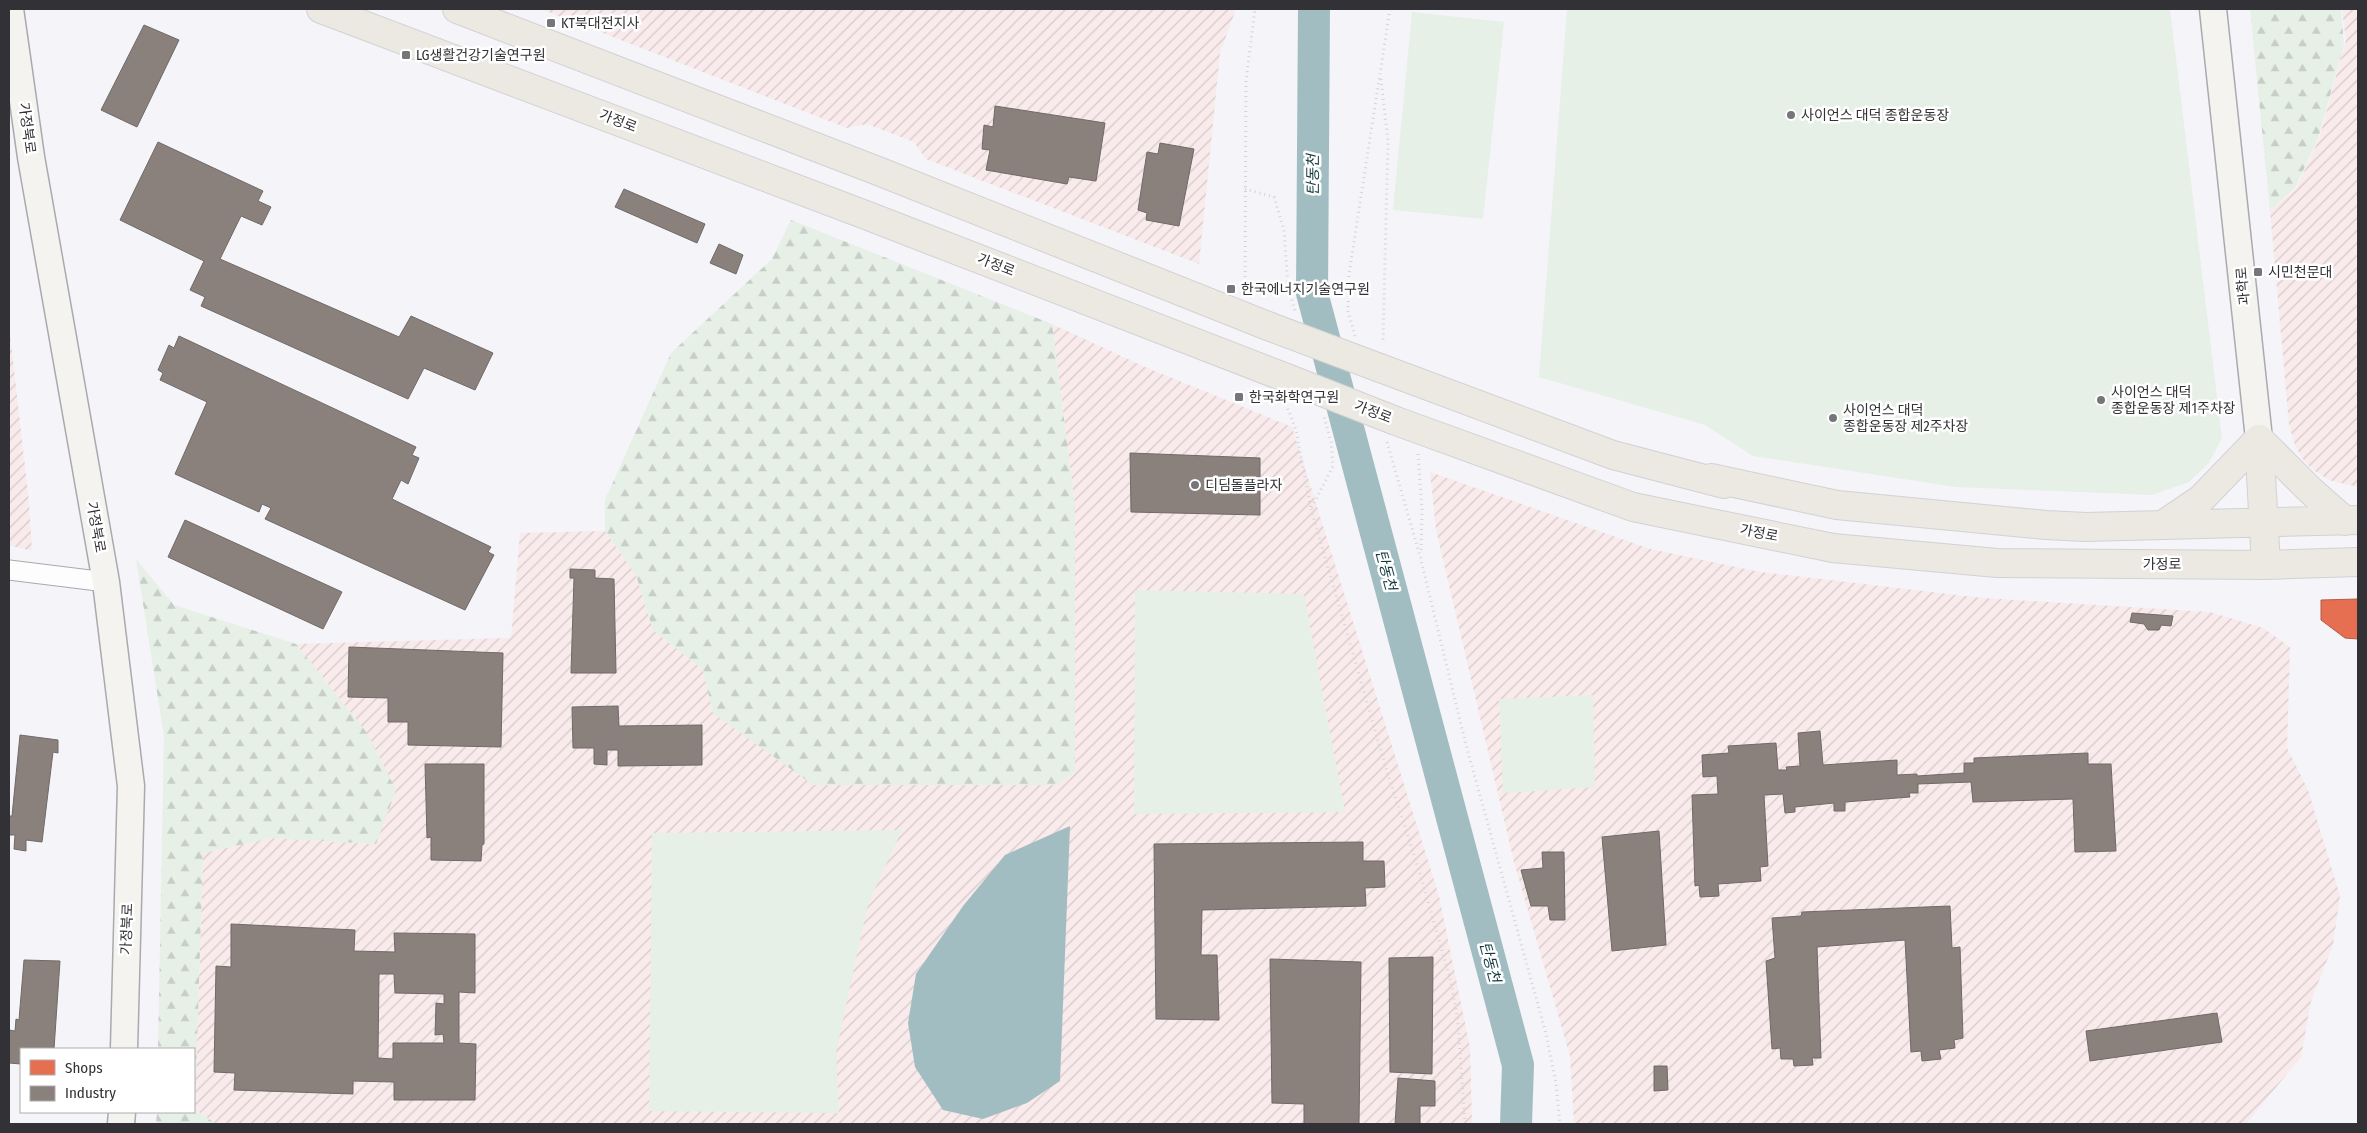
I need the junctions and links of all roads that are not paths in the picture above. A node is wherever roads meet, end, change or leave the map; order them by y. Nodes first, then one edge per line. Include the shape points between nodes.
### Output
1 (10, 9) edge
2 (321, 9) edge
3 (458, 9) edge
4 (2213, 9) edge
5 (2259, 439) junction
6 (2352, 520) edge
7 (2265, 522) junction
8 (2164, 524) junction
9 (2358, 562) edge
10 (2266, 564) junction
11 (9, 570) edge
12 (106, 582) junction
13 (124, 1048) edge

1 - 12 main road, 가정북로 via 31,157
2 - 10 main road, 가정로, bridge via 1284,377 1391,430 1633,507 1833,548 1997,563
3 - 8 main road, bridge via 869,167 1268,326 1613,455 1724,484 1711,478 1837,505 2046,525
4 - 5 main road, 과학로
5 - 6 main road via 2310,490
5 - 7 main road, 과학로
5 - 8 main road via 2202,499
6 - 7 main road
7 - 8 main road
7 - 10 main road, 과학로
9 - 10 main road, 가정로
11 - 12 street
12 - 13 main road, 가정북로 via 131,786

